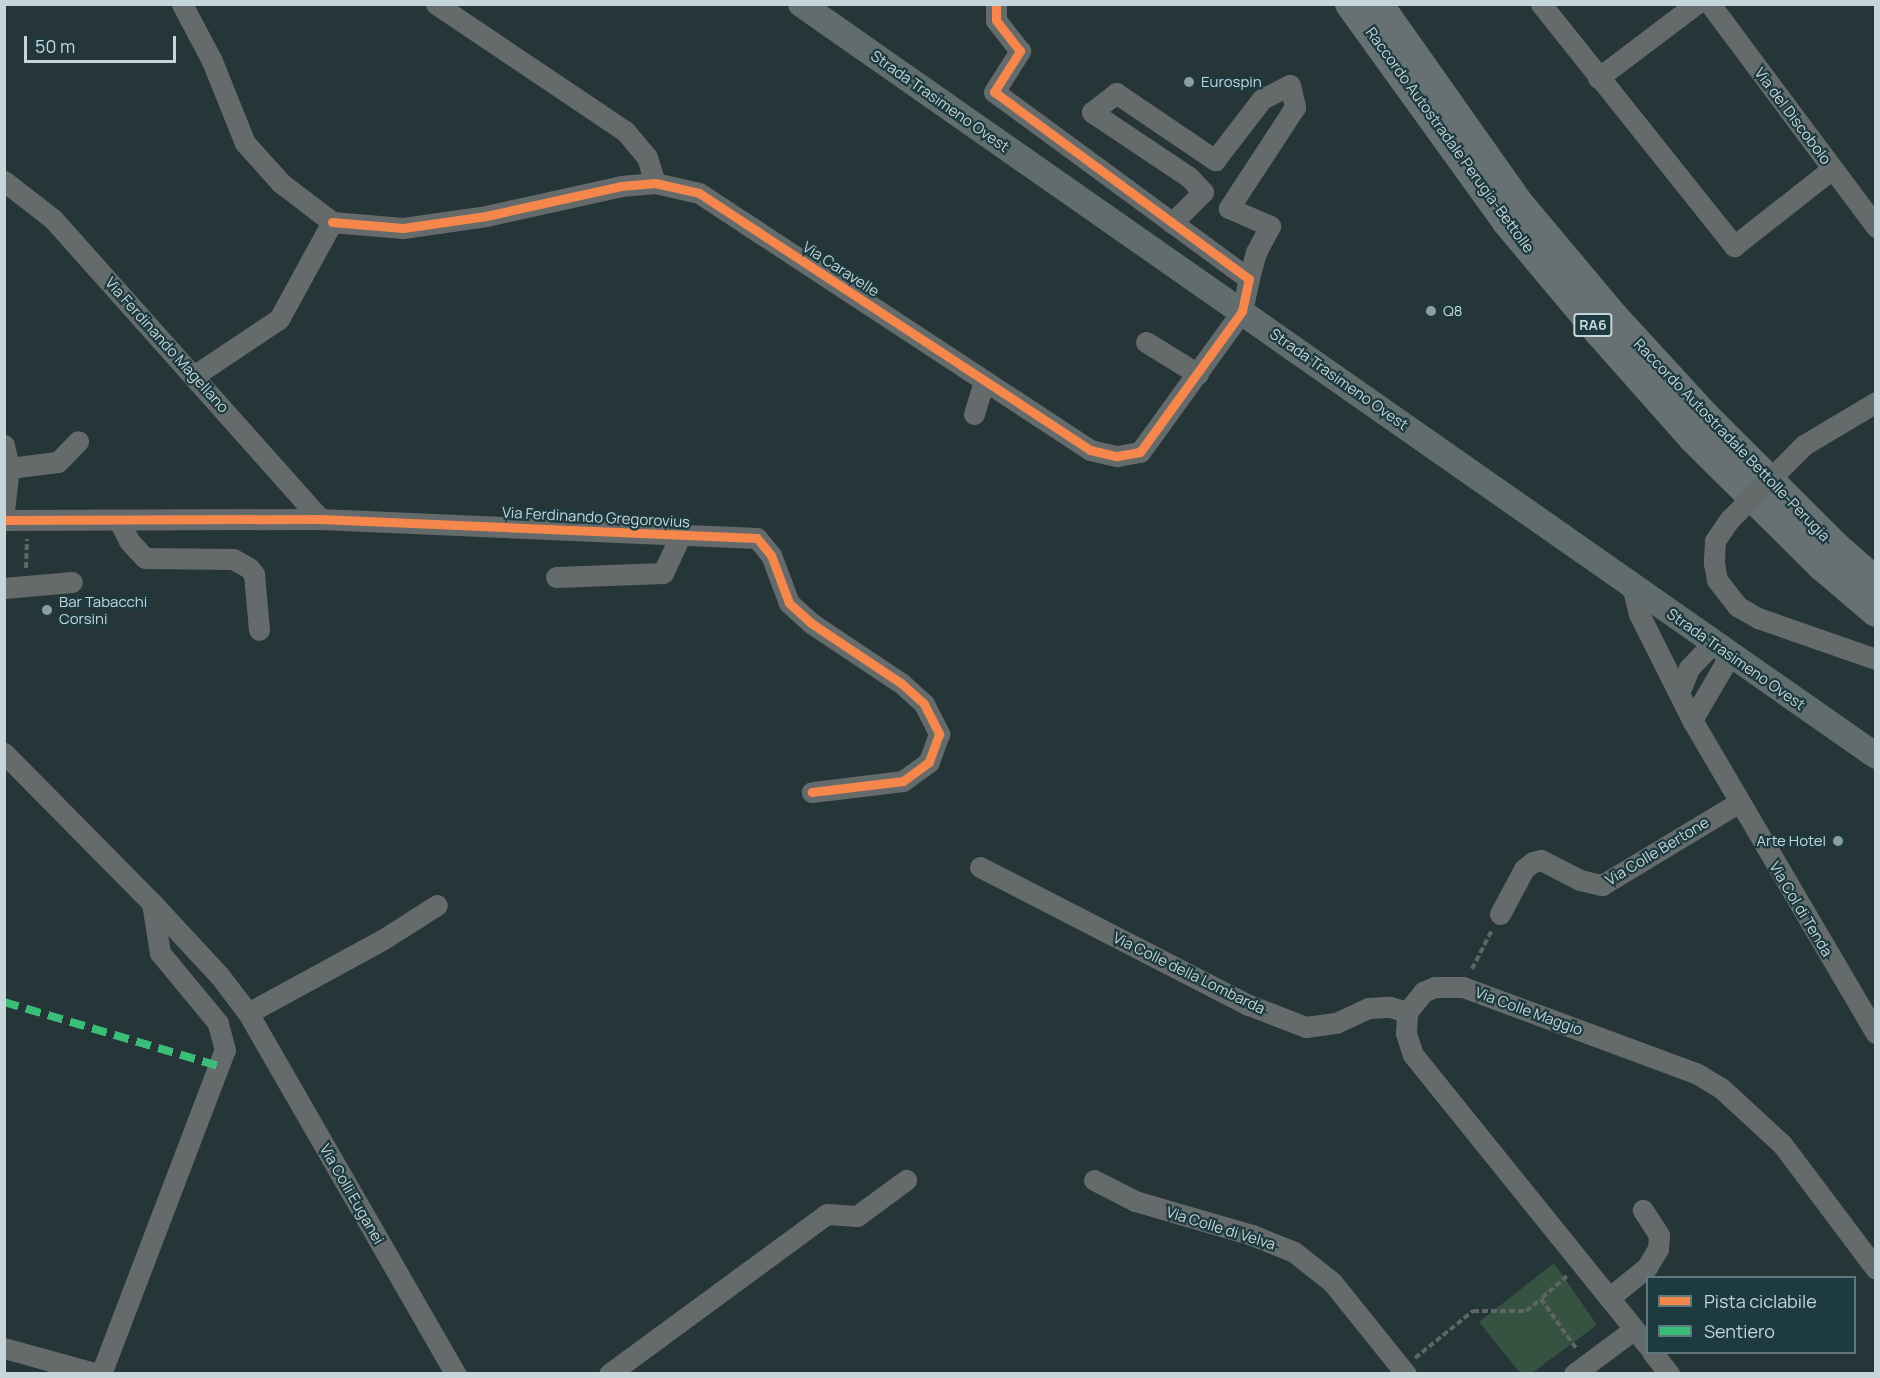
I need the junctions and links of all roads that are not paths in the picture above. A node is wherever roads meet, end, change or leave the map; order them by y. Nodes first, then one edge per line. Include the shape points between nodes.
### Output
1 (182, 4) edge
2 (436, 4) edge
3 (801, 4) edge
4 (996, 4) edge
5 (1350, 4) edge
6 (1378, 4) edge
7 (1541, 4) edge
8 (1696, 4) edge
9 (1710, 4) edge
10 (1598, 78) junction
11 (1832, 169) junction
12 (4, 180) edge
13 (655, 183) junction
14 (332, 222) junction
15 (1172, 223) junction
16 (1875, 227) edge
17 (1249, 279) junction
18 (1242, 311) junction
19 (1146, 342) dead end
20 (1197, 374) junction
21 (195, 375) junction
22 (984, 381) junction
23 (1875, 402) edge
24 (974, 414) dead end
25 (78, 441) dead end
26 (4, 445) edge
27 (9, 468) junction
28 (4, 510) edge
29 (320, 519) junction
30 (4, 520) edge
31 (119, 521) junction
32 (680, 537) junction
33 (556, 577) dead end
34 (72, 582) dead end
35 (1875, 582) edge
36 (1632, 586) junction
37 (4, 588) edge
38 (1875, 612) edge
39 (258, 630) dead end
40 (1721, 649) junction
41 (1875, 659) edge
42 (1679, 693) junction
43 (1692, 720) junction
44 (4, 753) edge
45 (1875, 756) edge
46 (812, 792) dead end
47 (1738, 803) junction
48 (980, 867) dead end
49 (152, 903) junction
50 (437, 905) dead end
51 (1500, 914) road end
52 (1407, 1012) junction
53 (248, 1013) junction
54 (1875, 1033) edge
55 (906, 1180) dead end
56 (1094, 1180) dead end
57 (1643, 1210) dead end
58 (1875, 1269) edge
59 (1609, 1298) junction
60 (1634, 1330) junction
61 (1646, 1345) edge
62 (4, 1348) edge
63 (1653, 1354) edge
64 (1411, 1366) edge
65 (1580, 1368) edge
66 (100, 1374) edge
67 (456, 1374) edge
68 (609, 1374) edge
69 (1669, 1374) edge

1 - 14 street via 212,61 245,143 281,183
2 - 13 street via 625,131 647,157
3 - 18 main road, Strada Trasimeno Ovest
4 - 15 street via 996,20 1020,51 994,92
5 - 38 highway, Raccordo Autostradale Perugia-Bettolle / RA6 via 1507,222 1599,332 1693,438 1821,565
6 - 35 highway, Raccordo Autostradale Bettolle-Perugia / RA6 via 1520,205 1614,316 1706,417
7 - 10 street
8 - 10 street
9 - 11 street, Via del Discobolo
10 - 11 street via 1734,246
11 - 16 street, Via del Discobolo
12 - 21 street, Via Ferdinando Magellano via 53,219
13 - 14 street, Via Caravelle via 621,186 486,216 403,228
13 - 22 street, Via Caravelle via 699,193
14 - 21 street via 279,319
15 - 17 street
15 - 17 street via 1203,192 1189,177 1092,112 1116,93 1215,160 1262,99 1290,85 1296,107 1229,208 1270,226 1256,252
17 - 18 street
18 - 20 street, Via Caravelle
18 - 36 main road, Strada Trasimeno Ovest
19 - 20 street
20 - 22 street, Via Caravelle via 1140,452 1117,456 1090,450
21 - 29 street, Via Ferdinando Magellano
22 - 24 street
23 - 41 street, bridge via 1804,445 1729,520 1715,541 1714,563 1718,580 1737,606 1758,618
25 - 27 street via 58,462
26 - 27 street
27 - 28 street
29 - 31 street, Via Ferdinando Gregorovius
29 - 32 street, Via Ferdinando Gregorovius
30 - 31 street, Via Ferdinando Gregorovius
31 - 39 street via 129,541 145,558 233,559 249,568 254,574
32 - 33 street via 663,573
32 - 46 street, Via Ferdinando Gregorovius via 757,538 771,555 789,603 811,623 901,683 924,704 939,734 929,762 903,781
34 - 37 street
36 - 40 main road, Strada Trasimeno Ovest
36 - 42 street, Via Col di Tenda via 1639,614
40 - 42 street via 1694,661
40 - 43 street
40 - 45 main road, Strada Trasimeno Ovest
42 - 43 street, Via Col di Tenda
43 - 47 street, Via Col di Tenda
44 - 49 street, Via Colli Euganei
47 - 51 street, Via Colle Bertone via 1602,885 1580,880 1541,860 1533,862 1524,869
47 - 54 street, Via Col di Tenda
48 - 52 street, Via Colle della Lombarda via 1249,1005 1305,1027 1336,1023 1368,1008 1390,1007
49 - 53 street, Via Colli Euganei via 219,975
49 - 66 street via 160,953 218,1023 225,1050
50 - 53 street via 382,940
52 - 58 street, Via Colle Maggio via 1429,990 1463,987 1662,1059 1721,1088 1782,1144
52 - 59 street via 1406,1033 1413,1054
53 - 67 street, Via Colli Euganei
55 - 68 street via 857,1216 827,1214
56 - 64 street, Via Colle di Velva via 1135,1202 1252,1235 1294,1252 1332,1282
57 - 59 street via 1659,1235 1658,1249 1647,1267
59 - 60 street
60 - 61 street
60 - 65 street
62 - 66 street
63 - 69 street

